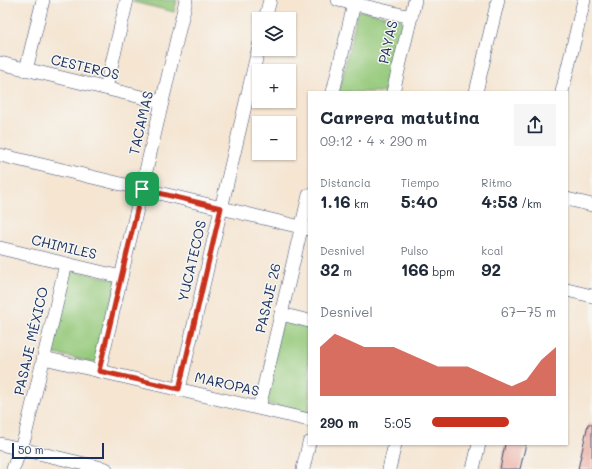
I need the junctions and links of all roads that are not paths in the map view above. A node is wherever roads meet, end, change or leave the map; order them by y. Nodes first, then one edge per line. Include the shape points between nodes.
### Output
1 (43, 0) edge
2 (127, 0) edge
3 (186, 0) edge
4 (270, 0) edge
5 (338, 0) edge
6 (415, 0) edge
7 (498, 0) edge
8 (584, 0) edge
9 (354, 4) junction
10 (267, 12) edge
11 (411, 17) junction
12 (257, 56) edge
13 (0, 64) edge
14 (26, 70) junction
15 (106, 88) junction
16 (333, 91) edge
17 (393, 91) edge
18 (476, 91) edge
19 (562, 91) edge
20 (162, 102) junction
21 (0, 155) edge
22 (142, 189) junction
23 (568, 199) edge
24 (308, 203) edge
25 (592, 205) edge
26 (221, 208) junction
27 (305, 228) edge
28 (0, 248) edge
29 (66, 264) junction
30 (121, 277) junction
31 (568, 290) edge
32 (592, 296) edge
33 (281, 314) junction
34 (308, 321) edge
35 (44, 358) junction
36 (99, 371) junction
37 (179, 389) junction
38 (259, 408) junction
39 (308, 420) edge
40 (0, 444) edge
41 (309, 445) edge
42 (395, 445) edge
43 (479, 445) edge
44 (20, 449) junction
45 (13, 469) edge
46 (106, 469) edge
47 (303, 469) edge
48 (389, 469) edge
49 (473, 469) edge

1 - 14 street
2 - 15 street
3 - 20 street, TACAMAS
4 - 10 street
5 - 9 street
6 - 11 street, PAYAS
7 - 18 street
8 - 19 street
9 - 11 street
9 - 16 street
11 - 17 street, PAYAS
12 - 26 street, YUCATECOS
13 - 14 street, CESTEROS
14 - 15 street, CESTEROS
15 - 20 street, CESTEROS
20 - 22 street, TACAMAS
21 - 22 street
22 - 26 street
22 - 30 street, TACAMAS
23 - 25 street
24 - 27 street, PASAJE 26
26 - 27 street
26 - 37 street, YUCATECOS
27 - 33 street, PASAJE 26
28 - 29 street, CHIMILES
29 - 30 street, CHIMILES
29 - 35 street, PASAJE MÉXICO
30 - 36 street, TACAMAS
31 - 32 street
33 - 34 street
33 - 38 street, PASAJE 26
35 - 36 street, MAROPAS
35 - 44 street, PASAJE MÉXICO
36 - 37 street, MAROPAS
37 - 38 street, MAROPAS
38 - 39 street, MAROPAS
40 - 44 street
41 - 47 street
42 - 48 street
43 - 49 street
44 - 45 street, PASAJE MÉXICO
44 - 46 street

